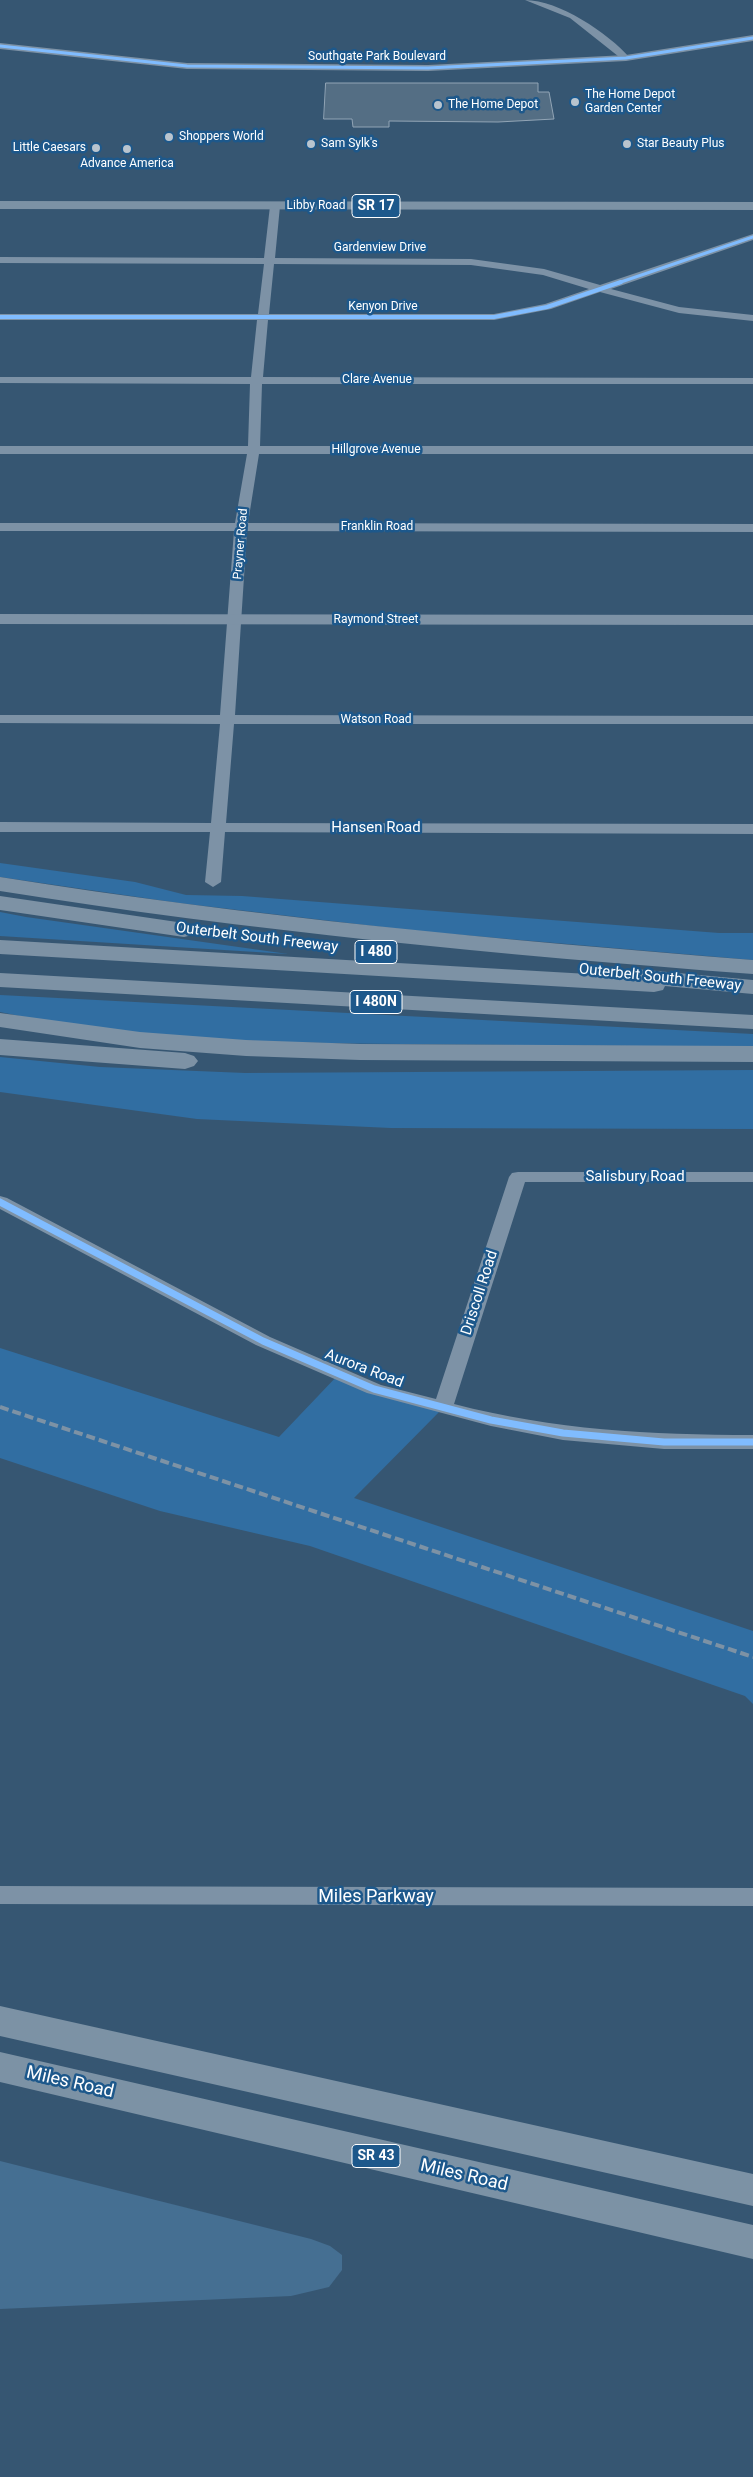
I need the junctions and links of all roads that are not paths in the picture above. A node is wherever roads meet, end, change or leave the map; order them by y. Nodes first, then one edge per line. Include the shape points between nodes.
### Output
1 (529, 0) edge
2 (753, 38) edge
3 (0, 46) edge
4 (626, 58) junction
5 (0, 205) edge
6 (274, 206) junction
7 (753, 206) edge
8 (753, 237) edge
9 (0, 260) edge
10 (270, 260) junction
11 (600, 289) junction
12 (0, 317) edge
13 (264, 318) junction
14 (753, 318) edge
15 (0, 380) edge
16 (256, 380) junction
17 (753, 381) edge
18 (0, 450) edge
19 (254, 450) junction
20 (753, 450) edge
21 (0, 527) edge
22 (241, 527) junction
23 (753, 528) edge
24 (0, 619) edge
25 (236, 620) junction
26 (753, 620) edge
27 (0, 720) edge
28 (227, 720) junction
29 (753, 720) edge
30 (0, 827) edge
31 (217, 828) junction
32 (753, 828) edge
33 (213, 882) dead end
34 (0, 884) edge
35 (0, 903) edge
36 (0, 947) edge
37 (753, 967) edge
38 (0, 980) edge
39 (753, 989) edge
40 (0, 1020) edge
41 (753, 1022) edge
42 (0, 1047) edge
43 (551, 1053) junction
44 (753, 1054) edge
45 (518, 1177) joint
46 (753, 1177) edge
47 (0, 1202) edge
48 (443, 1408) junction
49 (753, 1442) edge
50 (0, 1895) edge
51 (753, 1897) edge
52 (0, 2021) edge
53 (0, 2067) edge
54 (753, 2190) edge
55 (753, 2242) edge

1 - 4 street via 573,16
2 - 4 street, Southgate Park Boulevard
3 - 4 street, Southgate Park Boulevard via 135,62 258,68 428,68
5 - 6 main road, Libby Road / SR 17
6 - 7 main road, Libby Road / SR 17
6 - 10 street, Prayner Road
8 - 11 street, Kenyon Drive
9 - 10 street, Gardenview Drive
10 - 11 street, Gardenview Drive via 471,262 544,272
10 - 13 street, Prayner Road
11 - 13 street, Kenyon Drive via 547,308 494,317
11 - 14 street, Gardenview Drive via 679,310
12 - 13 street, Kenyon Drive
13 - 16 street, Prayner Road
15 - 16 street, Clare Avenue
16 - 17 street, Clare Avenue
16 - 19 street, Prayner Road
18 - 19 street, Hillgrove Avenue
19 - 20 street, Hillgrove Avenue
19 - 22 street, Prayner Road
21 - 22 street, Franklin Road
22 - 23 street, Franklin Road
22 - 25 street, Prayner Road
24 - 25 street, Raymond Street
25 - 26 street, Raymond Street
25 - 28 street, Prayner Road
27 - 28 street, Watson Road
28 - 29 street, Watson Road
28 - 31 street, Prayner Road
30 - 31 street, Hansen Road
31 - 32 street, Hansen Road
31 - 33 street, Prayner Road
34 - 37 highway via 335,930
35 - 39 highway, Outerbelt South Freeway / I 480 via 256,939
36 - 39 highway, Outerbelt South Freeway / I 480N
38 - 41 highway, I 480N
40 - 43 highway via 140,1040 246,1048
42 - 43 highway via 159,1060 304,1065 396,1065
43 - 44 highway
45 - 46 street, Salisbury Road
45 - 48 street, Driscoll Road
47 - 48 street, Aurora Road via 263,1341 374,1390
48 - 49 street, Aurora Road via 563,1432 664,1442
50 - 51 street, Miles Parkway
52 - 54 main road
53 - 55 main road, Miles Road / SR 43

